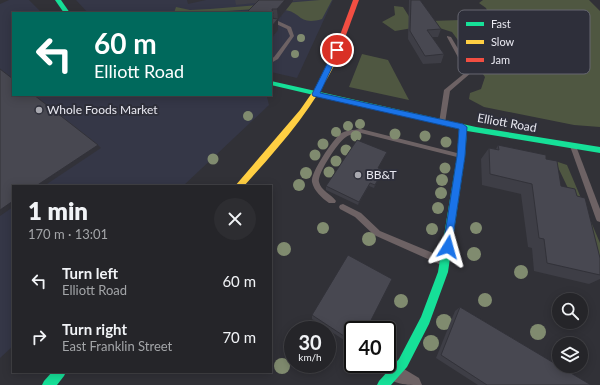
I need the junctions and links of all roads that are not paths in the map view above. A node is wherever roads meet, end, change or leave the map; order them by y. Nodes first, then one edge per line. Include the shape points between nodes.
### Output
1 (58, 0) edge
2 (356, 0) edge
3 (66, 12) edge
4 (276, 22) edge
5 (449, 36) dead end
6 (458, 52) edge
7 (272, 60) edge
8 (467, 74) edge
9 (272, 83) edge
10 (316, 94) junction
11 (442, 123) junction
12 (463, 127) junction
13 (573, 146) junction
14 (600, 150) edge
15 (461, 156) junction
16 (240, 185) edge
17 (332, 202) dead end
18 (343, 207) dead end
19 (600, 219) edge
20 (445, 262) junction
21 (59, 373) edge
22 (389, 379) edge
23 (48, 385) edge
24 (412, 385) edge

1 - 3 street
2 - 10 street via 332,63
4 - 7 lane via 290,28 292,36
5 - 6 lane
8 - 11 lane via 447,90
9 - 10 street, Elliott Road
10 - 11 street, Elliott Road
10 - 16 street
11 - 12 street, Elliott Road
12 - 13 street, Elliott Road
12 - 15 street
13 - 14 street, Elliott Road
13 - 19 lane
15 - 17 lane via 361,131 348,133 342,136 317,172 315,179 321,193
15 - 20 street
18 - 20 lane via 377,233
20 - 22 street via 425,320 403,363
21 - 23 street
22 - 24 street

